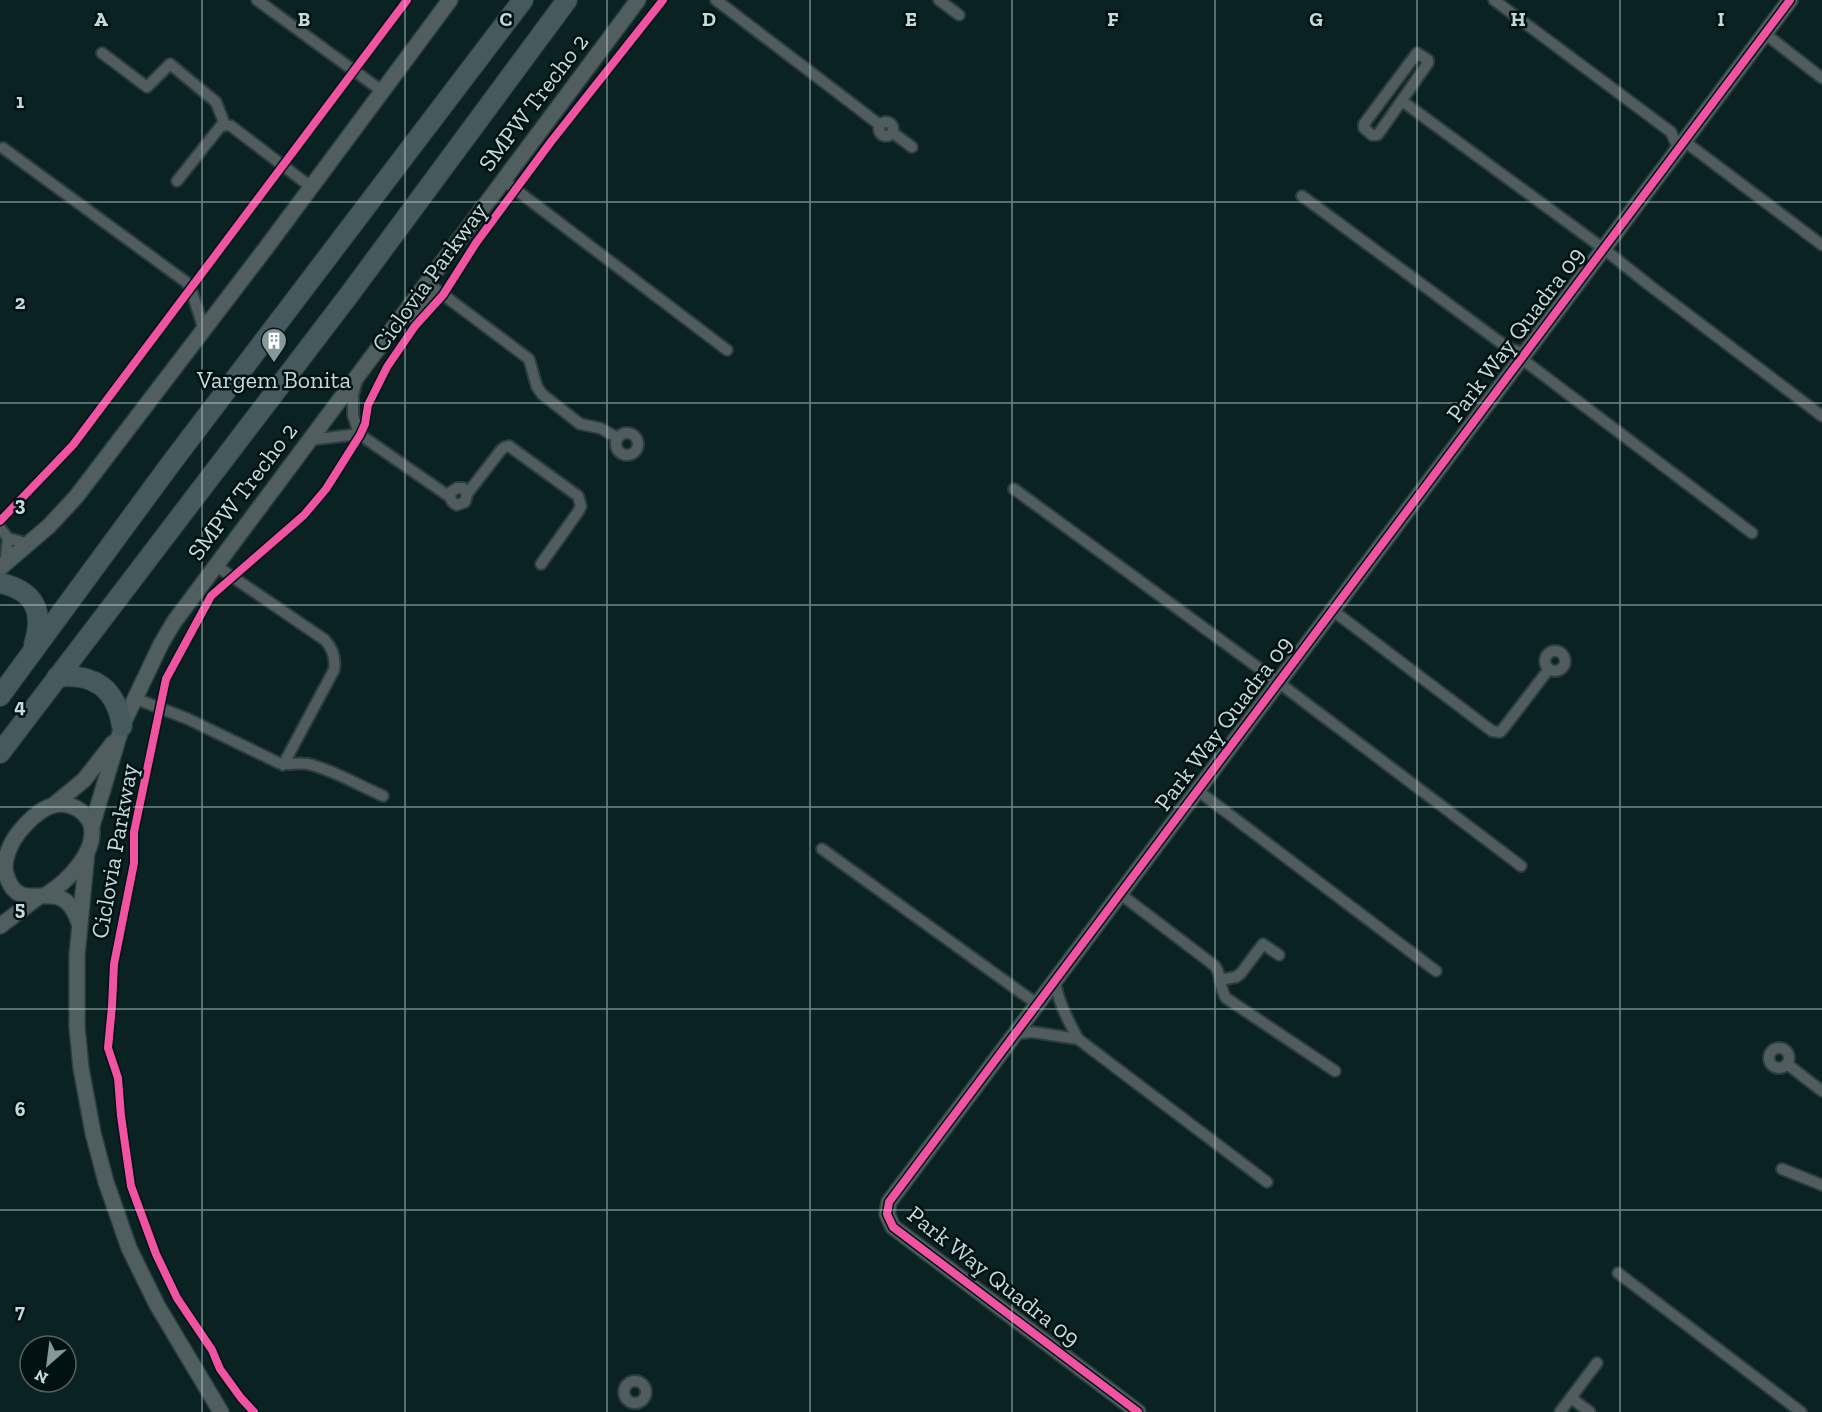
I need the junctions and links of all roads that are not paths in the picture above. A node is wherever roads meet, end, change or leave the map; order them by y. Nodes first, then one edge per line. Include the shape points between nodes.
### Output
1 (257, 0) edge
2 (450, 0) edge
3 (522, 0) edge
4 (567, 0) edge
5 (638, 0) edge
6 (716, 0) edge
7 (939, 0) edge
8 (1494, 0) edge
9 (1790, 0) edge
10 (959, 15) dead end
11 (1764, 33) junction
12 (102, 53) dead end
13 (1822, 78) edge
14 (382, 91) junction
15 (1402, 101) junction
16 (225, 125) junction
17 (1681, 138) junction
18 (912, 147) dead end
19 (3, 148) dead end
20 (502, 180) junction
21 (177, 181) dead end
22 (311, 187) junction
23 (1302, 196) dead end
24 (1822, 245) edge
25 (1604, 249) junction
26 (426, 282) junction
27 (441, 293) junction
28 (397, 321) junction
29 (204, 330) junction
30 (727, 350) dead end
31 (1522, 359) junction
32 (358, 373) junction
33 (1822, 416) edge
34 (359, 434) junction
35 (618, 438) dead end
36 (308, 440) junction
37 (1014, 489) dead end
38 (0, 528) edge
39 (1752, 533) dead end
40 (8, 538) junction
41 (29, 544) junction
42 (541, 564) dead end
43 (214, 565) junction
44 (3, 566) edge
45 (0, 584) edge
46 (1332, 610) junction
47 (31, 656) junction
48 (1549, 669) dead end
49 (57, 677) junction
50 (1278, 682) junction
51 (0, 696) edge
52 (134, 698) junction
53 (121, 730) junction
54 (0, 753) edge
55 (283, 765) junction
56 (1197, 790) junction
57 (383, 796) dead end
58 (56, 803) junction
59 (92, 826) junction
60 (822, 849) dead end
61 (87, 852) junction
62 (1521, 866) dead end
63 (5, 873) junction
64 (0, 888) edge
65 (1119, 893) junction
66 (42, 896) junction
67 (79, 925) junction
68 (0, 926) edge
69 (1279, 955) dead end
70 (1436, 971) dead end
71 (1055, 979) junction
72 (1220, 980) junction
73 (1037, 1004) junction
74 (1066, 1017) junction
75 (1014, 1034) junction
76 (1053, 1034) junction
77 (1078, 1039) junction
78 (1787, 1064) dead end
79 (1335, 1071) dead end
80 (1822, 1091) edge
81 (1782, 1169) dead end
82 (1267, 1182) dead end
83 (1822, 1185) edge
84 (1618, 1273) dead end
85 (1597, 1363) dead end
86 (1571, 1398) junction
87 (221, 1412) edge
88 (1138, 1412) edge
89 (1560, 1412) edge
90 (1590, 1412) edge
91 (1801, 1412) edge

1 - 14 street
2 - 14 street
3 - 47 highway via 172,462
4 - 49 highway via 349,295
5 - 20 street, SMPW Trecho 2
6 - 18 street via 880,125 884,136 893,133
7 - 10 street
8 - 17 street
9 - 11 street, Park Way Quadra 09
11 - 13 street
11 - 17 street, Park Way Quadra 09
12 - 16 street via 147,87 170,64 216,102
14 - 22 street
15 - 15 street via 1377,135 1364,128 1408,64 1420,54 1428,63
15 - 25 street
16 - 21 street
16 - 22 street
17 - 24 street
17 - 25 street, Park Way Quadra 09
19 - 29 street via 186,282
20 - 26 street, SMPW Trecho 2
20 - 30 street
22 - 29 street
23 - 31 street
25 - 31 street, Park Way Quadra 09
25 - 33 street
26 - 27 street
26 - 28 street, SMPW Trecho 2
27 - 28 street via 424,301 410,318
27 - 35 street via 529,359 542,394 580,424 600,428
28 - 32 street, SMPW Trecho 2
29 - 41 street via 76,497
31 - 39 street
31 - 46 street, Park Way Quadra 09
32 - 34 street via 353,415
32 - 36 street, SMPW Trecho 2
34 - 36 street
34 - 42 street via 450,497 457,488 463,488 467,494 501,450 509,446 578,496 581,506
36 - 43 street, SMPW Trecho 2
37 - 50 street
38 - 40 street
40 - 41 street
40 - 44 street
41 - 44 street
43 - 52 street, SMPW Trecho 2 via 170,629
43 - 55 street via 325,640 334,654 334,670
45 - 47 highway via 22,591 36,607 39,629
46 - 48 street via 1496,732 1503,729
46 - 50 street, Park Way Quadra 09
47 - 51 highway
49 - 53 highway via 80,676 101,685 111,697
49 - 54 highway
50 - 56 street, Park Way Quadra 09
50 - 62 street
52 - 53 street, SMPW Trecho 2
52 - 55 street
53 - 58 street, Ciclovia Parkway via 84,780
53 - 59 street, Ciclovia Parkway
55 - 57 street via 312,765
56 - 65 street, Park Way Quadra 09
56 - 70 street
58 - 59 street via 79,809
58 - 63 street via 35,815 17,835 9,849
59 - 61 street
60 - 73 street
61 - 66 street via 66,881
61 - 67 street, Ciclovia Parkway
63 - 64 street
63 - 66 street via 19,894 28,898
65 - 71 street, Park Way Quadra 09
65 - 72 street via 1207,959 1218,970
66 - 67 street, Ciclovia Parkway via 57,895 70,904
66 - 68 street
67 - 87 street via 78,1037 93,1133 106,1182 129,1248 152,1295
69 - 72 street via 1263,944 1241,973
71 - 73 street, Park Way Quadra 09
71 - 74 street
72 - 79 street via 1223,994 1230,1002
73 - 75 street, Park Way Quadra 09
74 - 76 street
74 - 77 street
75 - 76 street
75 - 88 street, Park Way Quadra 09 via 889,1202 887,1214 893,1227
76 - 77 street
77 - 82 street
78 - 80 street
81 - 83 street
84 - 91 street
85 - 86 street
86 - 89 street
86 - 90 street

